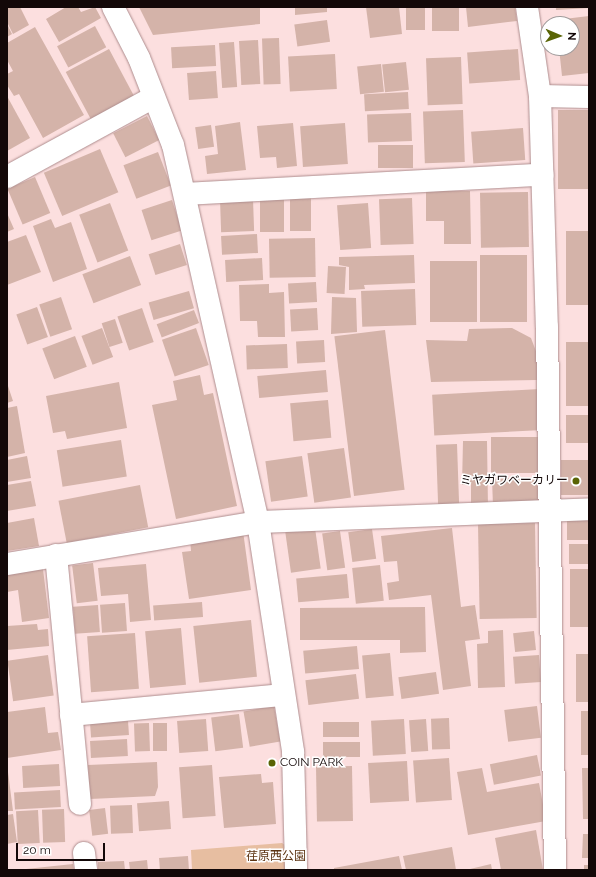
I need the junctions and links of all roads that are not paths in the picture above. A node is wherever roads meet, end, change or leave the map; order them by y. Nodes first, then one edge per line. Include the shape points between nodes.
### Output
1 (113, 7) edge
2 (527, 7) edge
3 (540, 96) junction
4 (154, 97) junction
5 (589, 97) edge
6 (542, 175) junction
7 (7, 177) edge
8 (186, 194) junction
9 (589, 509) edge
10 (549, 511) junction
11 (258, 522) junction
12 (56, 555) junction
13 (7, 564) edge
14 (283, 696) junction
15 (71, 715) junction
16 (80, 804) dead end
17 (296, 870) edge
18 (555, 870) edge

1 - 4 street via 139,58
2 - 3 street
3 - 5 street
3 - 6 street
4 - 7 street
4 - 8 street via 173,145
6 - 8 street
6 - 10 street
8 - 11 street
9 - 10 street
10 - 11 street
10 - 18 street
11 - 12 street
11 - 14 street
12 - 13 street
12 - 15 street
14 - 15 street
14 - 17 street via 293,752
15 - 16 street

